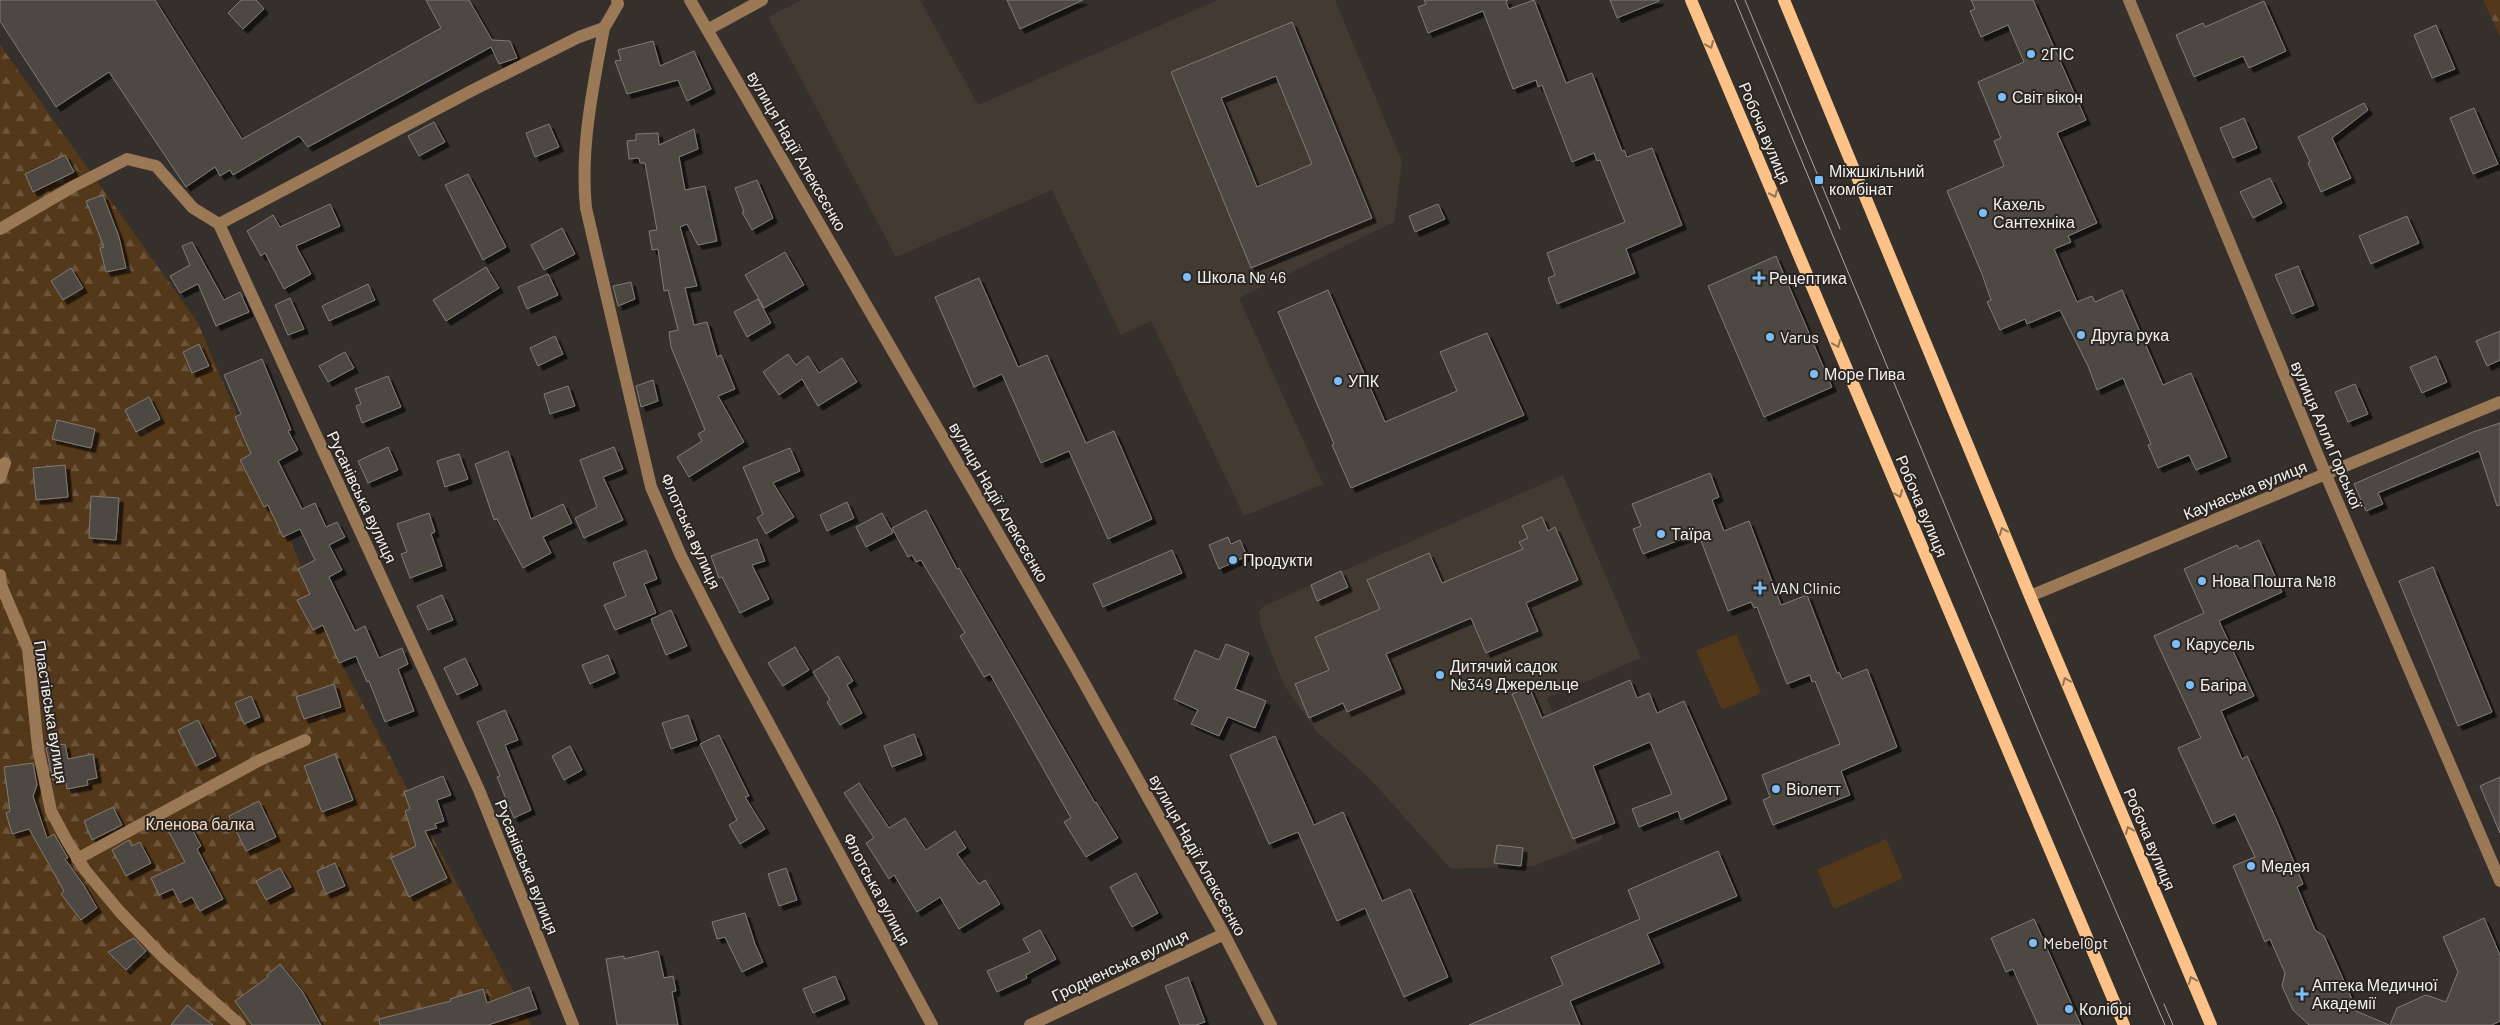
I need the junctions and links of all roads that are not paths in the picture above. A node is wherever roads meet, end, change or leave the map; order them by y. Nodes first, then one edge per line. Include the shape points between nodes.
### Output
1 (617, 0) edge
2 (690, 0) edge
3 (762, 0) edge
4 (1691, 0) edge
5 (1784, 0) edge
6 (2129, 0) edge
7 (604, 28) junction
8 (707, 30) junction
9 (220, 224) junction
10 (0, 229) edge
11 (2500, 402) edge
12 (4, 462) dead end
13 (2326, 474) junction
14 (0, 478) edge
15 (0, 575) edge
16 (2030, 596) junction
17 (305, 740) dead end
18 (77, 859) junction
19 (2500, 880) edge
20 (1224, 934) junction
21 (240, 1025) edge
22 (573, 1025) edge
23 (932, 1025) edge
24 (1030, 1025) edge
25 (1271, 1025) edge
26 (2124, 1025) edge
27 (2211, 1025) edge

1 - 7 street, Флотська вулиця via 618,4
2 - 8 street, вулиця Надії Алексєєнко
3 - 8 street
4 -> 26 main road, Робоча вулиця
16 -> 5 main road, Робоча вулиця
6 - 13 street, вулиця Алли Горської
7 - 9 street via 579,37 473,90
7 - 23 street, Флотська вулиця via 589,106 586,208 651,487 681,556 728,648
8 - 20 street, вулиця Надії Алексєєнко via 888,341
9 - 10 street via 193,208 156,166 127,159
9 - 22 street, Русанівська вулиця via 479,790
11 - 13 street, Каунаська вулиця
12 - 14 street
13 - 16 street, Каунаська вулиця
13 - 19 street, вулиця Алли Горської
15 - 18 street, Пластівська вулиця via 1,585 28,649 38,748 51,811
27 -> 16 main road, Робоча вулиця
17 - 18 street via 260,760
18 - 21 street, Пластівська вулиця via 120,912 163,956
20 - 24 street, Гродненська вулиця
20 - 25 street, вулиця Надії Алексєєнко

